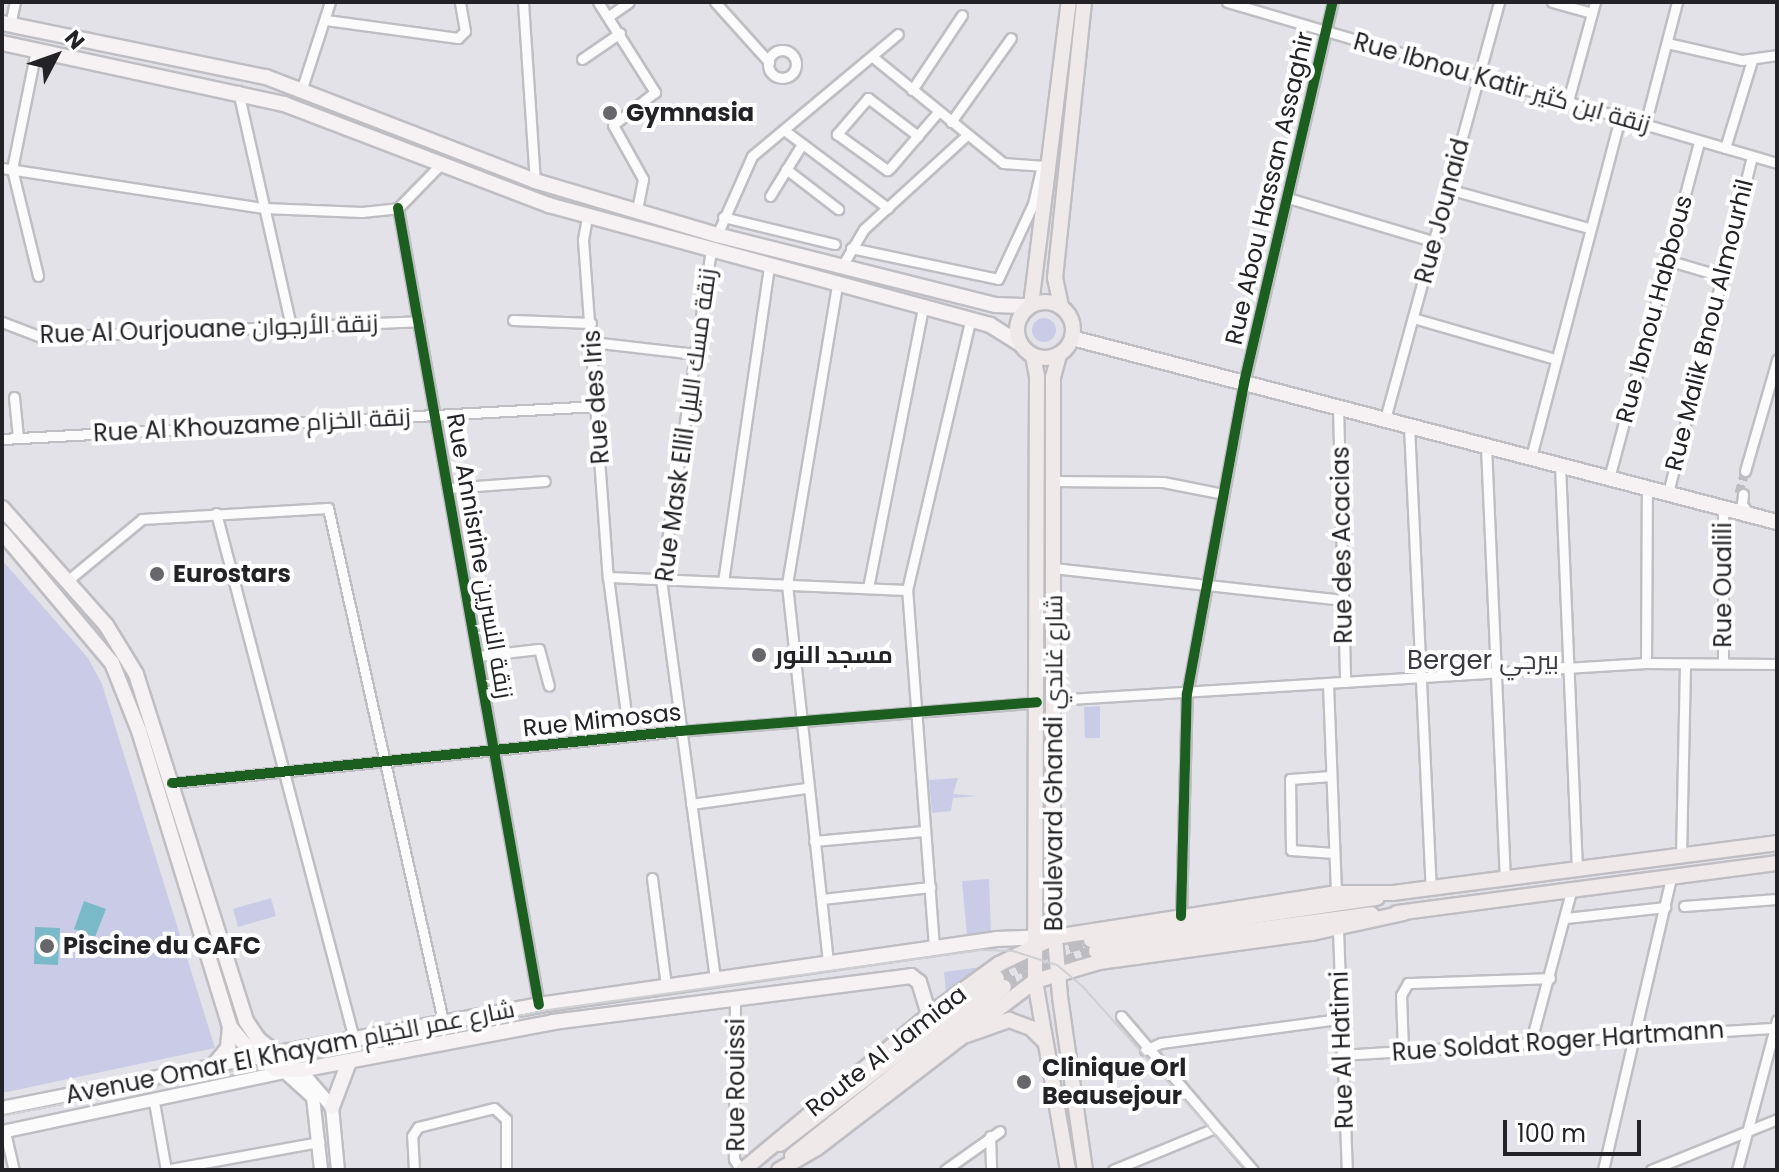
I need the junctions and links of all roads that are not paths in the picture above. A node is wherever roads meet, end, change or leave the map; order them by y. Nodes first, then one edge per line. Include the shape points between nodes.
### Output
1 (15, 2) edge
2 (330, 2) edge
3 (460, 2) edge
4 (523, 2) edge
5 (598, 2) edge
6 (629, 2) edge
7 (715, 2) edge
8 (1069, 2) edge
9 (1084, 2) edge
10 (1333, 2) edge
11 (1499, 2) edge
12 (1552, 2) edge
13 (1677, 2) edge
14 (1231, 3) edge
15 (1594, 7) edge
16 (962, 15) dead end
17 (609, 16) junction
18 (326, 20) junction
19 (6, 24) edge
20 (1327, 31) junction
21 (620, 33) junction
22 (898, 34) dead end
23 (1011, 38) dead end
24 (2, 43) edge
25 (1667, 43) junction
26 (36, 50) junction
27 (1777, 55) edge
28 (874, 58) junction
29 (582, 59) dead end
30 (1752, 60) junction
31 (769, 62) dead end
32 (1478, 76) junction
33 (302, 88) junction
34 (912, 90) junction
35 (238, 91) junction
36 (1568, 101) junction
37 (938, 112) junction
38 (1620, 118) junction
39 (951, 122) junction
40 (1645, 125) junction
41 (784, 130) junction
42 (967, 135) junction
43 (918, 136) junction
44 (1699, 141) junction
45 (802, 144) junction
46 (1725, 148) junction
47 (1752, 156) junction
48 (1777, 163) edge
49 (440, 165) junction
50 (1047, 166) junction
51 (7, 169) edge
52 (786, 169) junction
53 (2, 177) edge
54 (535, 181) junction
55 (1448, 189) junction
56 (770, 196) dead end
57 (1288, 198) junction
58 (264, 208) junction
59 (398, 208) junction
60 (888, 208) junction
61 (838, 209) dead end
62 (637, 211) junction
63 (587, 217) junction
64 (723, 217) junction
65 (1589, 228) junction
66 (717, 235) junction
67 (1432, 241) junction
68 (835, 244) dead end
69 (851, 248) junction
70 (711, 250) junction
71 (1667, 260) junction
72 (769, 265) junction
73 (842, 266) junction
74 (38, 276) dead end
75 (1721, 276) junction
76 (837, 284) junction
77 (1030, 306) junction
78 (1061, 306) junction
79 (923, 308) junction
80 (1413, 318) junction
81 (513, 320) dead end
82 (419, 321) junction
83 (970, 321) junction
84 (2, 322) edge
85 (591, 323) junction
86 (291, 326) junction
87 (1072, 338) junction
88 (592, 342) junction
89 (1020, 344) junction
90 (695, 354) junction
91 (1059, 355) junction
92 (1033, 356) junction
93 (1555, 359) junction
94 (1777, 360) edge
95 (1243, 389) junction
96 (14, 397) dead end
97 (597, 406) junction
98 (1338, 407) junction
99 (435, 415) junction
100 (1385, 419) junction
101 (1409, 426) junction
102 (18, 438) junction
103 (2, 439) edge
104 (1486, 446) junction
105 (1531, 457) junction
106 (1560, 465) junction
107 (1748, 469) tunnel mouth
108 (1609, 478) junction
109 (545, 481) dead end
110 (1053, 481) junction
111 (1647, 487) junction
112 (448, 488) junction
113 (1668, 493) junction
114 (1223, 494) junction
115 (2, 508) edge
116 (1724, 508) junction
117 (216, 513) junction
118 (1749, 514) junction
119 (1777, 522) edge
120 (2, 532) edge
121 (1053, 568) junction
122 (608, 577) junction
123 (661, 579) junction
124 (67, 581) junction
125 (723, 582) junction
126 (787, 584) junction
127 (1207, 585) junction
128 (868, 588) junction
129 (907, 590) junction
130 (1343, 600) junction
131 (478, 656) junction
132 (1646, 663) junction
133 (1723, 663) junction
134 (1685, 664) junction
135 (1777, 664) edge
136 (1569, 669) junction
137 (1495, 674) junction
138 (1421, 679) junction
139 (1345, 682) junction
140 (1328, 684) junction
141 (549, 686) dead end
142 (1187, 694) junction
143 (1045, 701) junction
144 (915, 710) junction
145 (800, 722) junction
146 (680, 731) junction
147 (629, 736) junction
148 (494, 751) junction
149 (386, 761) junction
150 (283, 771) junction
151 (1331, 776) junction
152 (172, 783) junction
153 (806, 788) junction
154 (691, 804) junction
155 (924, 831) junction
156 (814, 841) junction
157 (1777, 843) edge
158 (1334, 853) junction
159 (1681, 856) junction
160 (1777, 863) edge
161 (1577, 869) junction
162 (652, 878) dead end
163 (1671, 878) junction
164 (1505, 879) junction
165 (930, 887) junction
166 (1431, 888) junction
167 (1571, 892) junction
168 (1336, 893) junction
169 (1393, 893) junction
170 (822, 899) junction
171 (1777, 899) edge
172 (1684, 906) dead end
173 (1665, 907) junction
174 (1404, 913) junction
175 (1181, 916) junction
176 (1566, 918) junction
177 (1338, 929) junction
178 (1055, 937) junction
179 (1037, 940) junction
180 (934, 947) junction
181 (828, 962) junction
182 (1057, 973) junction
183 (1550, 978) junction
184 (715, 980) junction
185 (1035, 981) junction
186 (666, 986) junction
187 (735, 999) junction
188 (539, 1005) junction
189 (929, 1015) junction
190 (1121, 1016) dead end
191 (1339, 1019) junction
192 (443, 1021) junction
193 (1776, 1024) edge
194 (230, 1027) junction
195 (1636, 1034) junction
196 (354, 1039) junction
197 (952, 1041) junction
198 (1531, 1041) junction
199 (1046, 1043) junction
200 (1145, 1050) junction
201 (1403, 1050) junction
202 (278, 1055) junction
203 (1341, 1055) junction
204 (257, 1057) junction
205 (349, 1062) junction
206 (215, 1064) junction
207 (293, 1071) junction
208 (154, 1102) junction
209 (332, 1107) junction
210 (2, 1108) edge
211 (1777, 1119) edge
212 (1215, 1128) junction
213 (1749, 1130) junction
214 (1000, 1131) dead end
215 (4, 1132) edge
216 (990, 1136) junction
217 (319, 1142) junction
218 (765, 1152) junction
219 (14, 1170) edge
220 (166, 1170) edge
221 (321, 1170) edge
222 (338, 1170) edge
223 (414, 1170) edge
224 (506, 1170) edge
225 (742, 1170) edge
226 (778, 1170) edge
227 (945, 1170) edge
228 (991, 1170) edge
229 (1068, 1170) edge
230 (1085, 1170) edge
231 (1113, 1170) edge
232 (1253, 1170) edge
233 (1347, 1170) edge
234 (1603, 1170) edge
235 (1651, 1170) edge
236 (1737, 1170) edge

1 - 19 street
2 - 18 street
3 - 18 street via 465,31 458,38
4 - 54 street
5 - 17 street
6 - 17 street
7 - 31 street
8 - 50 main road
9 - 78 main road via 1055,278
10 - 20 street, Rue Abou Hassan Assaghir
11 - 32 street, Rue Jounaid
12 - 15 street
13 - 25 street
14 - 20 street, Rue Ibnou Katir زنقة ابن كثير
15 - 36 street
16 - 34 street
17 - 21 street
18 - 33 street
19 - 33 main road
20 - 32 street, Rue Ibnou Katir زنقة ابن كثير
20 - 57 street, Rue Abou Hassan Assaghir
21 - 29 street
21 - 62 street via 655,92 613,125 643,179
22 - 28 street
23 - 39 street
24 - 26 main road
25 - 30 street
25 - 40 street
26 - 35 main road
26 - 51 street
27 - 30 street
28 - 34 street
28 - 41 street
30 - 46 street
32 - 36 street, Rue Ibnou Katir زنقة ابن كثير
32 - 55 street, Rue Jounaid
33 - 54 main road
34 - 37 street
35 - 49 main road via 315,114
35 - 58 street
36 - 38 street, Rue Ibnou Katir زنقة ابن كثير
37 - 39 street
37 - 43 street
38 - 40 street, Rue Ibnou Katir زنقة ابن كثير
38 - 65 street
39 - 42 street
40 - 44 street, Rue Ibnou Katir زنقة ابن كثير
41 - 45 street
41 - 64 street via 752,156
42 - 50 street via 1003,163
42 - 60 street
43 - 43 street via 887,170 837,134 868,98
44 - 46 street, Rue Ibnou Katir زنقة ابن كثير
44 - 71 street, Rue Ibnou Habbous
45 - 52 street
45 - 60 street
46 - 47 street, Rue Ibnou Katir زنقة ابن كثير
47 - 48 street, Rue Ibnou Katir زنقة ابن كثير
47 - 75 street, Rue Malik Bnou Almourhil
49 - 59 street
49 - 63 main road
50 - 69 street via 998,279
50 - 77 main road
51 - 53 street
51 - 58 street
51 - 74 street
52 - 56 street
52 - 61 street
54 - 62 main road
55 - 65 street
55 - 67 street, Rue Jounaid
57 - 67 street
57 - 95 street, Rue Abou Hassan Assaghir
58 - 59 street
58 - 86 street
59 - 82 street, Rue Annisrine زنقة النسرين
60 - 69 street
62 - 66 main road
63 - 70 main road
63 - 85 street, Rue des Iris via 583,240
64 - 66 street
64 - 68 street
65 - 93 street
66 - 73 main road
67 - 80 street, Rue Jounaid
69 - 73 street
70 - 72 main road
70 - 90 street, Rue Mask Ellil زنقة مسك الليل
71 - 75 street
71 - 108 street, Rue Ibnou Habbous
72 - 76 main road
72 - 125 street
73 - 77 main road via 995,305
75 - 113 street, Rue Malik Bnou Almourhil
76 - 79 main road
76 - 126 street
77 - 78 main road
77 - 89 main road via 1017,323
78 - 87 main road via 1071,320
79 - 83 main road
79 - 128 street
80 - 93 street
80 - 100 street, Rue Jounaid
81 - 85 street
82 - 86 street, Rue Al Ourjouane زنقة الأرجوان
82 - 99 street, Rue Annisrine زنقة النسرين
83 - 89 main road via 998,329
83 - 129 street
84 - 86 street, Rue Al Ourjouane زنقة الأرجوان via 41,337
85 - 88 street, Rue des Iris
87 - 91 main road
87 - 95 main road
88 - 90 street
88 - 97 street, Rue des Iris
89 - 92 main road
90 - 123 street, Rue Mask Ellil زنقة مسك الليل
91 - 92 main road
91 - 110 main road, Boulevard Ghandi شارع غاندي via 1053,377
92 - 143 main road, Boulevard Ghandi شارع غاندي
93 - 105 street
94 - 107 street
95 - 98 main road
95 - 114 street, Rue Abou Hassan Assaghir
96 - 102 street
97 - 99 street, Rue Al Khouzame زنقة الخزام
97 - 122 street, Rue des Iris
98 - 100 main road
98 - 130 street, Rue des Acacias
99 - 102 street, Rue Al Khouzame زنقة الخزام
99 - 112 street, Rue Annisrine زنقة النسرين
100 - 101 main road
101 - 104 main road
101 - 138 street
102 - 103 street, Rue Al Khouzame زنقة الخزام
104 - 105 main road
104 - 137 street
105 - 106 main road
106 - 108 main road
106 - 136 street
108 - 111 main road
109 - 112 street
110 - 114 street via 1163,482
110 - 121 main road, Boulevard Ghandi شارع غاندي
111 - 113 main road
111 - 132 street
112 - 131 street, Rue Annisrine زنقة النسرين
113 - 116 main road
114 - 127 street, Rue Abou Hassan Assaghir
115 - 124 main road
116 - 118 main road
116 - 118 street via 1741,493
116 - 133 street, Rue Oualili
117 - 124 street via 136,521
117 - 149 street via 318,505 331,511
117 - 150 street
118 - 119 main road
120 - 194 main road via 85,626 119,678
121 - 127 street
121 - 143 main road, Boulevard Ghandi شارع غاندي
122 - 123 street
122 - 147 street, Rue des Iris
123 - 125 street
123 - 146 street, Rue Mask Ellil زنقة مسك الليل
124 - 152 main road via 106,625 136,674
125 - 126 street
126 - 128 street
126 - 145 street
127 - 130 street
127 - 142 street, Rue Abou Hassan Assaghir
128 - 129 street
129 - 144 street
130 - 139 street, Rue des Acacias
131 - 141 street via 539,649
131 - 148 street, Rue Annisrine زنقة النسرين
132 - 134 street, Rue Mimosas
132 - 136 street, Rue Mimosas
133 - 134 street, Rue Mimosas
133 - 135 street, Rue Mimosas
134 - 159 street
136 - 137 street, Rue Mimosas
136 - 161 street
137 - 138 street, Rue Mimosas
137 - 164 street
138 - 139 street, Rue Mimosas
138 - 166 street
139 - 140 street, Rue Mimosas
140 - 142 street, Rue Mimosas
140 - 151 street
142 - 143 street, Rue Mimosas
142 - 175 street, Rue Abou Hassan Assaghir
143 - 144 street, Rue Mimosas
143 - 178 main road, Boulevard Ghandi شارع غاندي
143 - 179 main road, Boulevard Ghandi شارع غاندي
144 - 145 street, Rue Mimosas
144 - 155 street
145 - 146 street, Rue Mimosas
145 - 153 street
146 - 147 street, Rue Mimosas
146 - 154 street, Rue Mask Ellil زنقة مسك الليل
147 - 148 street, Rue Mimosas
148 - 149 street, Rue Mimosas
148 - 188 street, Rue Annisrine زنقة النسرين
149 - 150 street, Rue Mimosas
149 - 192 street
150 - 152 street, Rue Mimosas
150 - 196 street
151 - 158 street
151 - 158 street via 1290,779 1291,850
152 - 202 main road via 246,1021
153 - 154 street
153 - 156 street
154 - 184 street, Rue Mask Ellil زنقة مسك الليل
155 - 156 street
155 - 165 street
156 - 170 street
157 - 159 main road
158 - 168 street
159 - 161 main road
160 - 163 main road
161 - 164 main road
162 - 186 street
163 - 167 main road
163 - 173 street
164 - 166 main road
165 - 170 street
165 - 180 street
166 - 169 main road
167 - 174 main road
167 - 176 street
168 - 169 main road, Route Al Jamiaa
168 - 175 main road, Route Al Jamiaa
169 - 174 main road via 1359,904 1093,946
170 - 181 street
171 - 172 street
173 - 176 street
173 - 195 street
174 - 177 main road, Route Al Jamiaa
175 - 178 main road, Route Al Jamiaa
176 - 183 street
177 - 182 main road, Route Al Jamiaa via 1099,962
177 - 191 street, Rue Al Hatimi
178 - 179 main road, Route Al Jamiaa
178 - 182 main road, Boulevard Ghandi شارع غاندي
179 - 180 main road, Avenue Omar El Khayam شارع عمر الخيام
179 - 185 main road, Boulevard Ghandi شارع غاندي
179 - 189 main road, Route Al Jamiaa
180 - 181 main road, Avenue Omar El Khayam شارع عمر الخيام
181 - 184 main road, Avenue Omar El Khayam شارع عمر الخيام
182 - 185 main road, Route Al Jamiaa
182 - 230 main road, Boulevard Ghandi شارع غاندي
183 - 198 street
183 - 201 street via 1408,983 1401,995
184 - 186 main road, Avenue Omar El Khayam شارع عمر الخيام
185 - 197 main road, Route Al Jamiaa
185 - 199 main road, Boulevard Ghandi شارع غاندي
186 - 188 main road, Avenue Omar El Khayam شارع عمر الخيام
187 - 189 main road, Avenue Omar El Khayam شارع عمر الخيام via 911,976 919,982
187 - 205 main road, Avenue Omar El Khayam شارع عمر الخيام via 553,1022
187 - 225 street, Rue Rouissi via 734,1159
188 - 192 main road, Avenue Omar El Khayam شارع عمر الخيام
189 - 218 main road, Route Al Jamiaa
190 - 200 street
191 - 200 street via 1161,1043
191 - 203 street, Rue Al Hatimi
192 - 196 main road, Avenue Omar El Khayam شارع عمر الخيام
193 - 195 street, Rue Soldat Roger Hartmann
193 - 213 street
194 - 204 main road
194 - 206 main road via 228,1048
195 - 198 street, Rue Soldat Roger Hartmann
195 - 234 street
196 - 202 main road, Avenue Omar El Khayam شارع عمر الخيام
197 - 199 main road via 1009,1020 1031,1028
197 - 226 main road, Route Al Jamiaa via 817,1148
198 - 201 street, Rue Soldat Roger Hartmann
199 - 229 main road, Boulevard Ghandi شارع غاندي
200 - 212 street
201 - 203 street, Rue Soldat Roger Hartmann
202 - 204 main road, Avenue Omar El Khayam شارع عمر الخيام
202 - 207 main road
203 - 233 street, Rue Al Hatimi
204 - 206 street, Avenue Omar El Khayam شارع عمر الخيام
204 - 207 main road
205 - 207 main road, Avenue Omar El Khayam شارع عمر الخيام
205 - 209 main road
206 - 210 street, Avenue Omar El Khayam شارع عمر الخيام
207 - 208 street, Avenue Omar El Khayam شارع عمر الخيام
207 - 209 street
207 - 217 street via 313,1097
208 - 215 street, Avenue Omar El Khayam شارع عمر الخيام
208 - 220 street
209 - 222 street
211 - 213 street
212 - 231 street
212 - 232 street
213 - 235 street
213 - 236 street
214 - 216 street
215 - 219 street
216 - 227 street
216 - 228 street
217 - 220 street
217 - 221 street
218 - 225 main road, Route Al Jamiaa
218 - 226 main road via 800,1133 1000,982
223 - 224 street via 412,1136 418,1127 494,1108 506,1119

